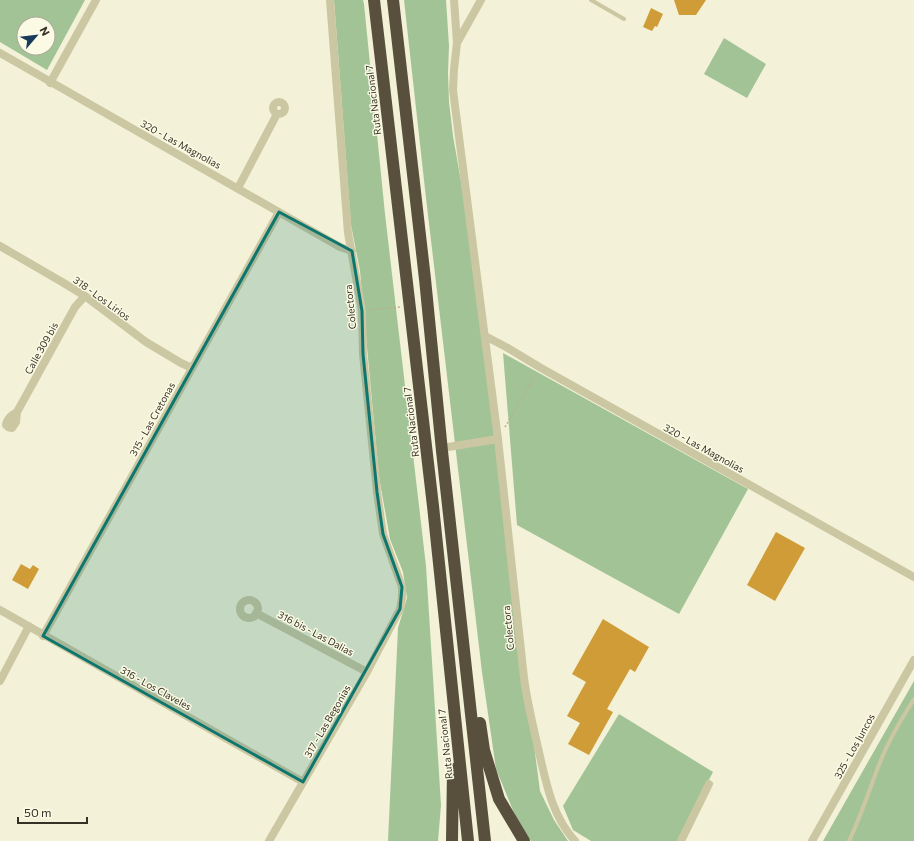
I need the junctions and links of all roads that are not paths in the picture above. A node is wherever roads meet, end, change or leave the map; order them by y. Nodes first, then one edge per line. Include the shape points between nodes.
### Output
1 (96, 0) edge
2 (330, 0) edge
3 (374, 0) edge
4 (393, 0) edge
5 (454, 0) edge
6 (481, 0) edge
7 (591, 0) edge
8 (624, 19) dead end
9 (457, 43) junction
10 (0, 53) edge
11 (50, 82) junction
12 (277, 114) dead end
13 (238, 188) junction
14 (279, 212) junction
15 (0, 246) edge
16 (352, 251) junction
17 (86, 296) junction
18 (485, 336) junction
19 (192, 368) junction
20 (17, 412) dead end
21 (498, 438) junction
22 (442, 448) junction
23 (914, 577) edge
24 (400, 609) joint
25 (0, 610) edge
26 (256, 613) dead end
27 (28, 626) junction
28 (43, 636) junction
29 (914, 660) edge
30 (367, 672) junction
31 (467, 676) junction
32 (0, 681) edge
33 (914, 699) edge
34 (454, 709) junction
35 (303, 782) junction
36 (709, 784) dead end
37 (270, 841) edge
38 (452, 841) edge
39 (468, 841) edge
40 (485, 841) edge
41 (524, 841) edge
42 (575, 841) edge
43 (681, 841) edge
44 (812, 841) edge
45 (849, 841) edge

1 - 11 street
2 - 16 street, Colectora via 348,233
3 - 34 highway, Ruta Nacional 7
4 - 22 highway
5 - 9 street, Colectora
6 - 9 street
7 - 8 lane
9 - 18 street, Colectora via 454,100
10 - 11 street, 320 - Las Magnolias
11 - 13 street, 320 - Las Magnolias
12 - 13 street
13 - 14 street, 320 - Las Magnolias
14 - 16 street, 320 - Las Magnolias via 340,247
14 - 19 street, 315 - Las Cretonas
15 - 17 street, 318 - Los Lirios
16 - 24 street, Colectora via 362,311 363,354 377,492 383,534 402,588
17 - 19 street, 318 - Los Lirios via 146,342
17 - 20 street, Calle 309 bis via 75,307
18 - 21 street, Colectora
18 - 23 street, 320 - Las Magnolias
19 - 28 street, 315 - Las Cretonas
21 - 22 street
21 - 42 street, Colectora via 527,698 550,798 568,833
22 - 31 highway
24 - 30 street, 317 - Las Begonias
25 - 27 street, 316 - Los Claveles
26 - 30 street, 316 bis - Las Dalias
27 - 28 street, 316 - Los Claveles
27 - 32 street
28 - 35 street, 316 - Los Claveles
29 - 44 street, 325 - Los Juncos
30 - 35 street, 317 - Las Begonias
31 - 40 highway
31 - 41 highway via 484,750 499,799
33 - 45 lane via 877,768
34 - 38 highway
34 - 39 highway, Ruta Nacional 7
35 - 37 street, 317 - Las Begonias
36 - 43 street

